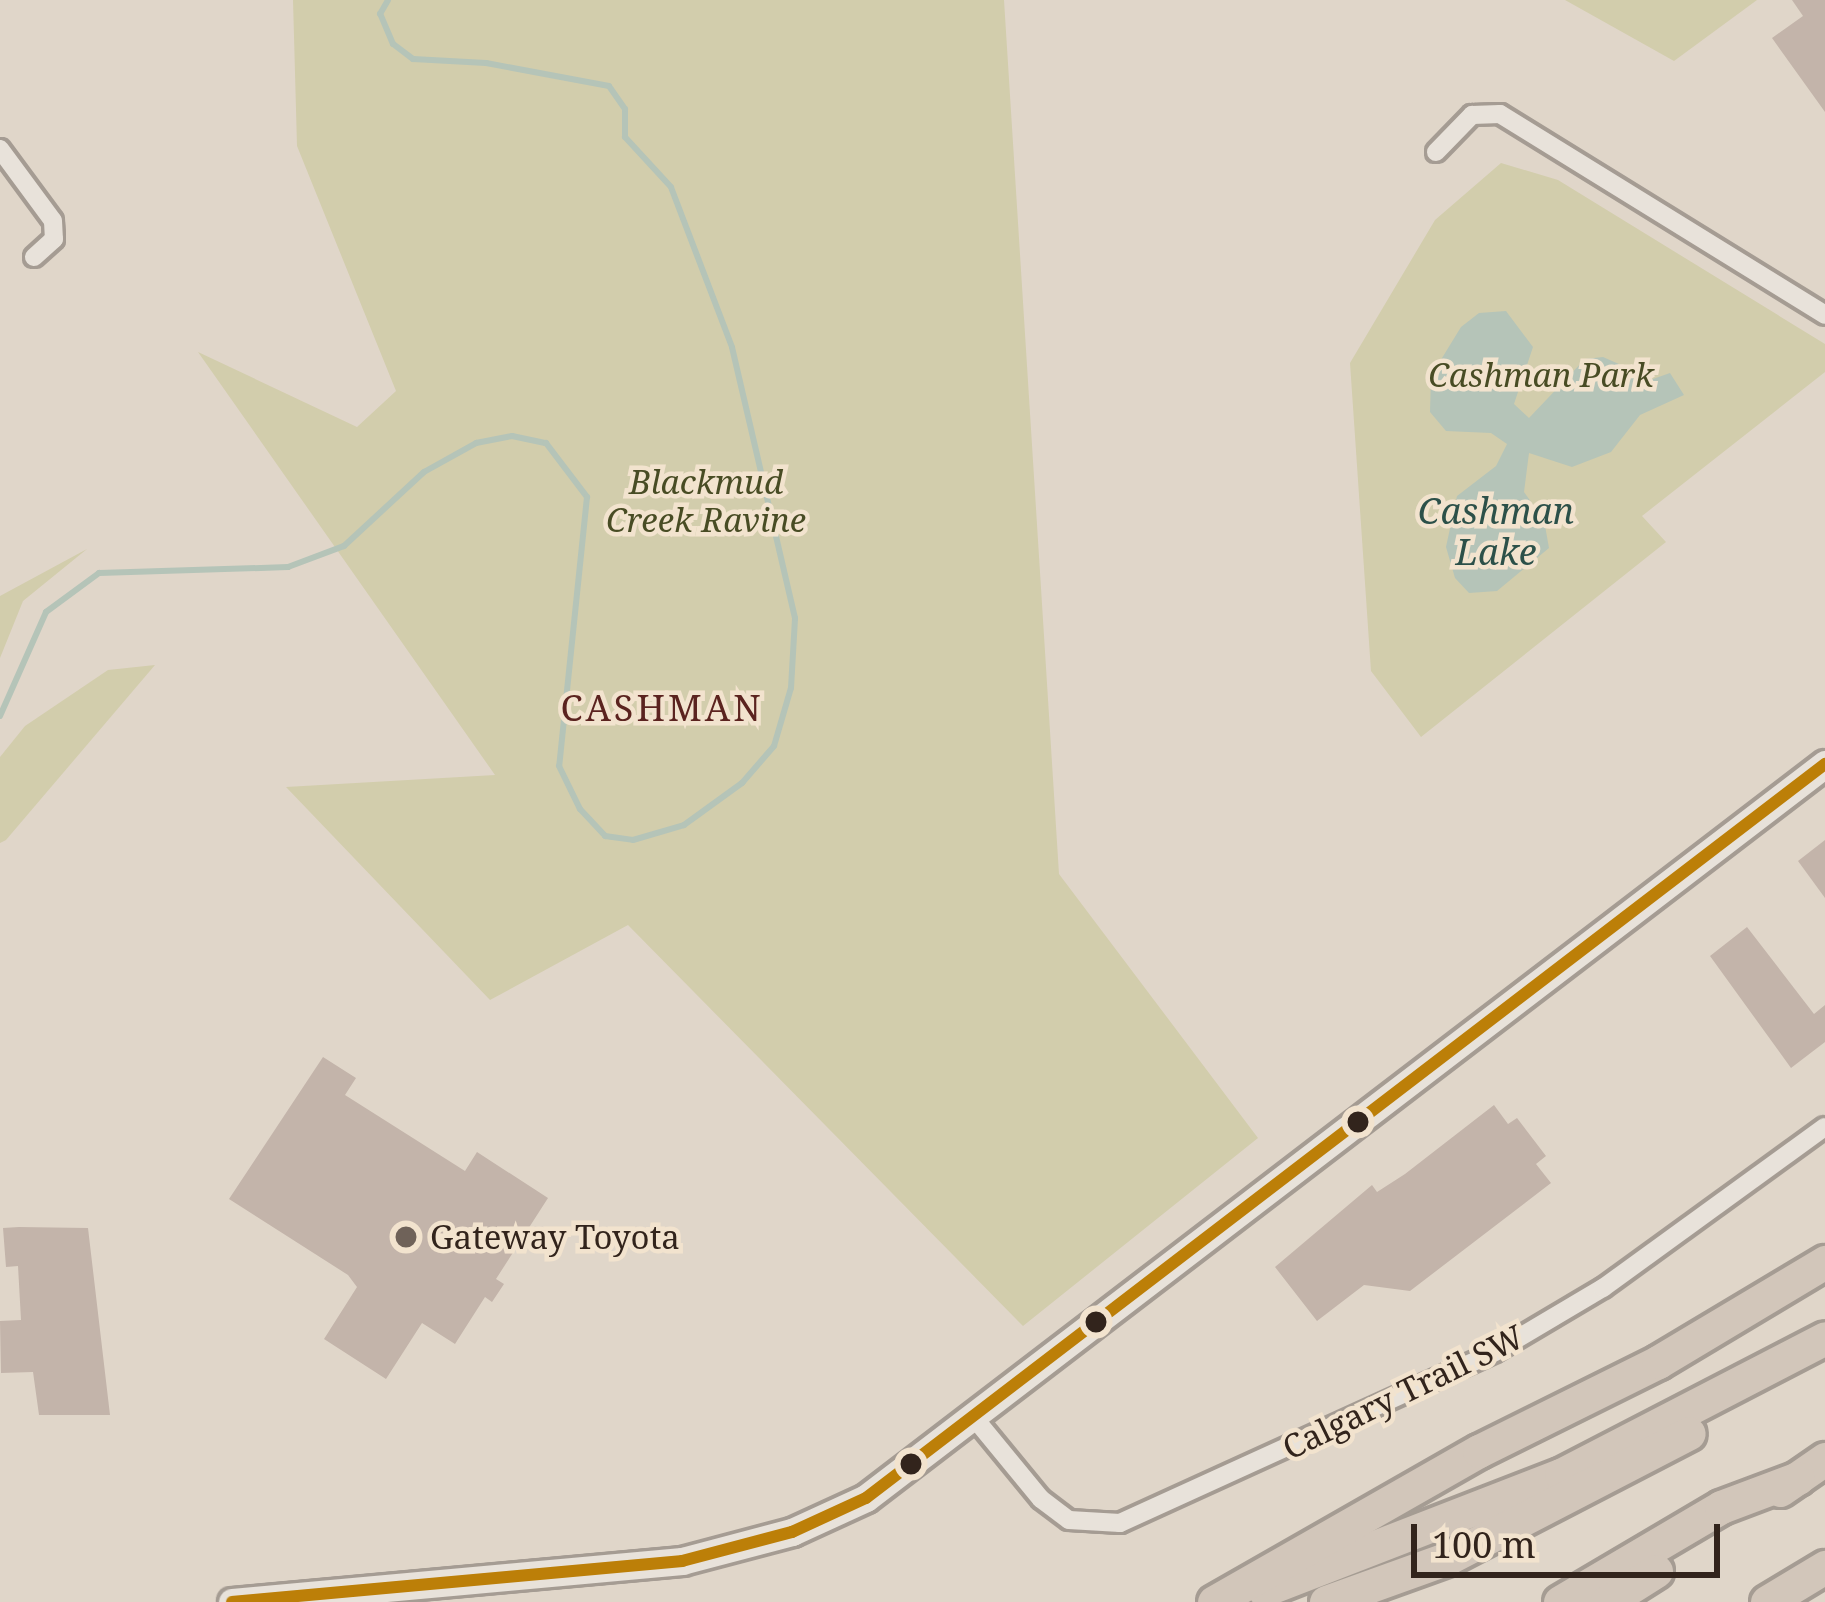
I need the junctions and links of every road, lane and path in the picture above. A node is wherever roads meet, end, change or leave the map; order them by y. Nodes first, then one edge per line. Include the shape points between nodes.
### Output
1 (0, 149) edge
2 (1436, 152) dead end
3 (34, 256) dead end
4 (1825, 315) edge
5 (1825, 764) edge
6 (1825, 1127) edge
7 (1825, 1262) edge
8 (1825, 1338) edge
9 (1825, 1354) edge
10 (976, 1420) junction
11 (1812, 1468) edge
12 (1825, 1567) edge
13 (232, 1602) edge
14 (1214, 1602) edge
15 (1226, 1602) edge
16 (1327, 1602) edge
17 (1560, 1602) edge
18 (1607, 1602) edge
19 (1767, 1602) edge

1 - 3 street via 53,220 54,239
2 - 4 street via 1472,115 1500,114
5 - 10 street
6 - 10 street, Calgary Trail SW via 1603,1288 1495,1352 1120,1522 1069,1520 1041,1499
7 - 14 highway via 1658,1362 1479,1450
8 - 15 highway via 1689,1413 1461,1519
9 - 16 highway via 1625,1470 1448,1558
10 - 13 street via 866,1498 752,1545 682,1561
11 - 17 highway via 1721,1508
11 - 18 highway
12 - 19 highway

